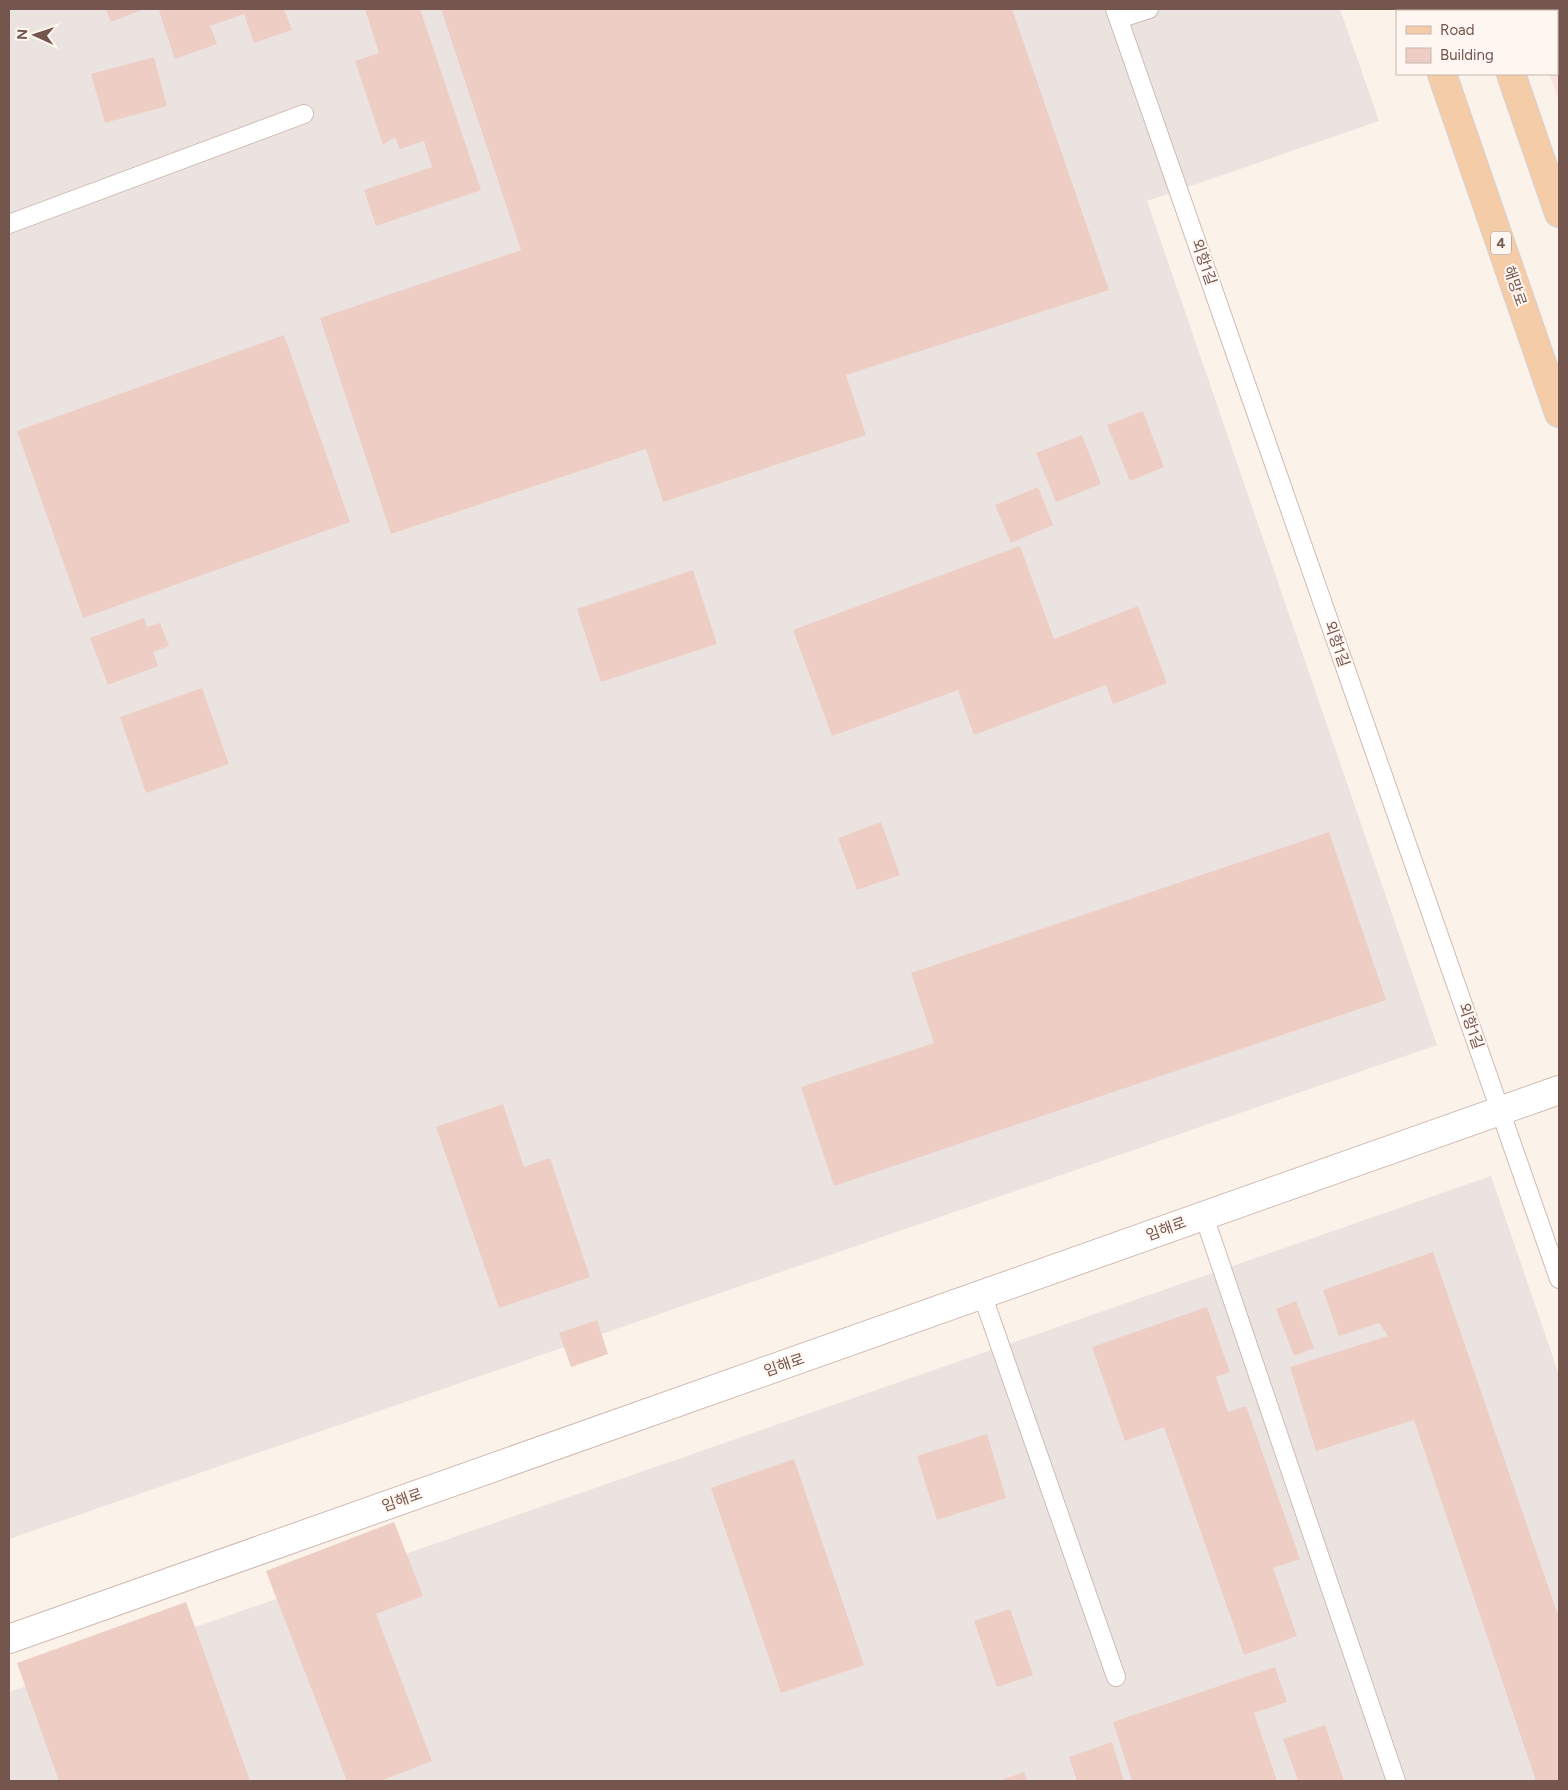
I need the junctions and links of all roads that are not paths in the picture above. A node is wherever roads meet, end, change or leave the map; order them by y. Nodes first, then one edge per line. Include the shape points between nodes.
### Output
1 (1149, 9) edge
2 (1117, 14) edge
3 (1442, 75) edge
4 (1511, 75) edge
5 (304, 114) dead end
6 (1559, 213) edge
7 (9, 224) edge
8 (1559, 413) edge
9 (1559, 1090) edge
10 (1501, 1110) junction
11 (1204, 1216) junction
12 (1559, 1279) edge
13 (982, 1294) junction
14 (9, 1639) edge
15 (1116, 1677) dead end
16 (1396, 1781) edge

1 - 2 lane
2 - 10 lane, 외항1길
3 - 8 main road, 해망로 / 4
4 - 6 main road
5 - 7 lane
9 - 10 street, 임해로
10 - 11 street, 임해로
10 - 12 lane, 외항1길
11 - 13 street, 임해로
11 - 16 lane
13 - 14 street, 임해로
13 - 15 lane

